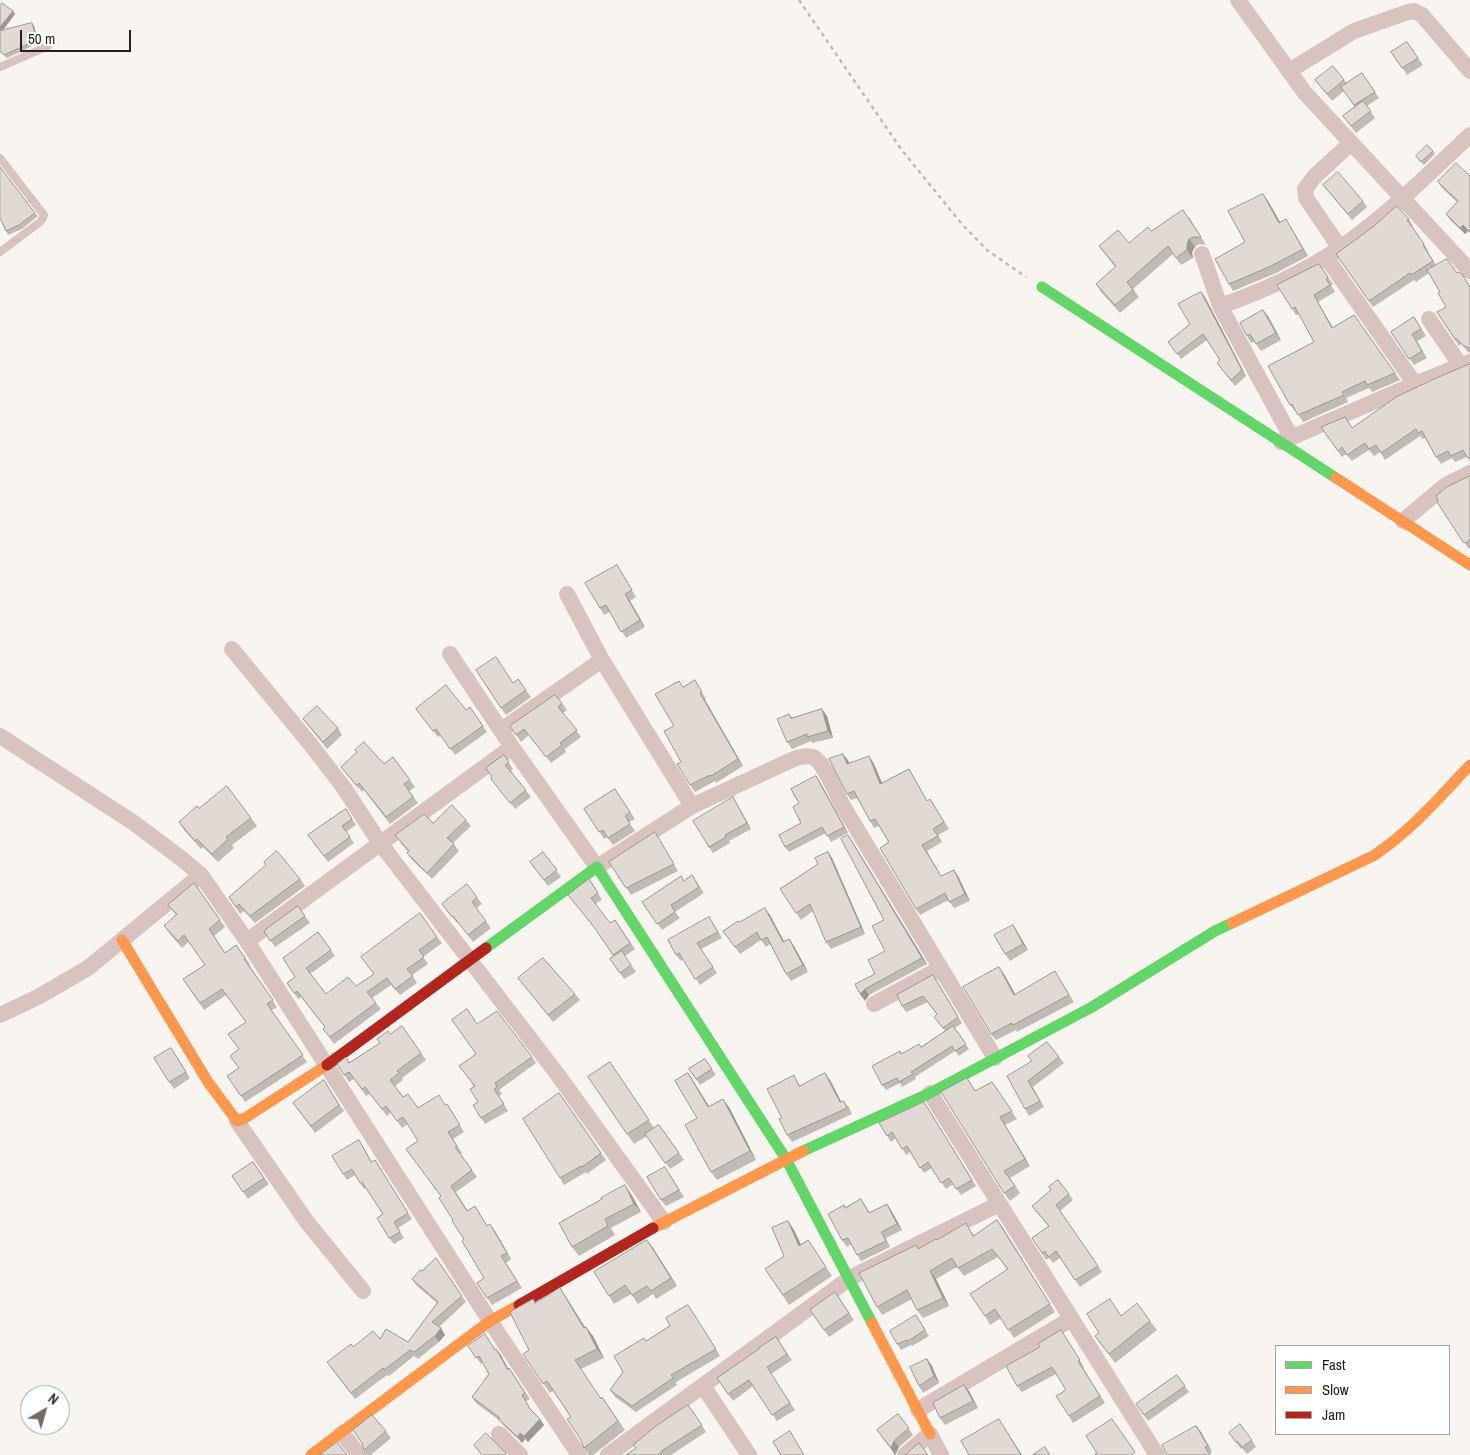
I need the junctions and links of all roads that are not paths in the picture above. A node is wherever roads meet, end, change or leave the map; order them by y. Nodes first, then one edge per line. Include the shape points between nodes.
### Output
1 (1238, 0) edge
2 (48, 46) dead end
3 (1463, 53) edge
4 (0, 68) edge
5 (1470, 71) edge
6 (1289, 72) junction
7 (1470, 135) edge
8 (1350, 143) junction
9 (0, 158) edge
10 (1402, 199) junction
11 (1340, 248) junction
12 (0, 252) edge
13 (1202, 254) dead end
14 (1326, 257) junction
15 (1470, 271) edge
16 (1042, 287) road end
17 (1220, 306) junction
18 (1429, 319) dead end
19 (1466, 364) edge
20 (1415, 384) junction
21 (1286, 439) junction
22 (1470, 473) edge
23 (1403, 522) junction
24 (1470, 565) edge
25 (567, 594) dead end
26 (232, 649) dead end
27 (450, 654) dead end
28 (602, 660) junction
29 (501, 730) junction
30 (0, 736) edge
31 (512, 747) junction
32 (1470, 765) edge
33 (692, 806) junction
34 (380, 843) junction
35 (597, 867) junction
36 (201, 875) junction
37 (122, 940) junction
38 (247, 941) junction
39 (470, 960) junction
40 (941, 968) junction
41 (874, 1004) dead end
42 (0, 1015) edge
43 (995, 1058) junction
44 (327, 1065) junction
45 (930, 1093) junction
46 (237, 1121) junction
47 (786, 1159) junction
48 (999, 1204) junction
49 (664, 1222) junction
50 (850, 1278) junction
51 (362, 1291) dead end
52 (1071, 1319) junction
53 (490, 1321) junction
54 (703, 1386) junction
55 (918, 1410) junction
56 (342, 1433) junction
57 (499, 1434) dead end
58 (930, 1434) junction
59 (311, 1455) edge
60 (359, 1455) edge
61 (520, 1455) edge
62 (579, 1455) edge
63 (608, 1455) edge
64 (749, 1455) edge
65 (905, 1455) edge
66 (941, 1455) edge
67 (1157, 1455) edge

1 - 6 street
2 - 4 lane
3 - 5 street
3 - 6 street via 1414,11 1354,31
6 - 8 street
7 - 10 street
8 - 10 street
8 - 11 street via 1305,189 1306,198
9 - 12 lane via 44,218
10 - 11 street
10 - 15 street
11 - 14 street
13 - 17 street
14 - 17 street via 1272,286
14 - 20 street
16 - 21 street
17 - 21 street
18 - 19 street
19 - 20 street
20 - 21 street
21 - 23 street
22 - 23 street via 1446,485
23 - 24 street
25 - 28 street
26 - 34 street via 344,788
27 - 29 street
28 - 29 street
28 - 33 street
29 - 31 street
30 - 36 street via 134,823
31 - 34 street
31 - 35 street
32 - 43 street via 1412,825 1373,856 1215,931 1092,1007
33 - 35 street
33 - 40 street via 796,758 814,758 823,766 843,806
34 - 38 street
34 - 39 street
35 - 39 street
35 - 47 street
36 - 37 street
36 - 38 street
37 - 42 street via 88,968
37 - 46 street via 208,1082
38 - 44 street
39 - 44 street
39 - 49 street
40 - 41 street
40 - 43 street
43 - 45 street
44 - 46 street
44 - 53 street
45 - 47 street
45 - 48 street
46 - 51 street via 307,1222
47 - 49 street
47 - 50 street
48 - 50 street
48 - 52 street
49 - 53 street
50 - 54 street
50 - 55 street
52 - 55 street
52 - 67 street
53 - 56 street
53 - 62 street
54 - 63 street
54 - 64 street
55 - 58 street
56 - 59 street
56 - 60 street
57 - 61 street
58 - 65 street
58 - 66 street

